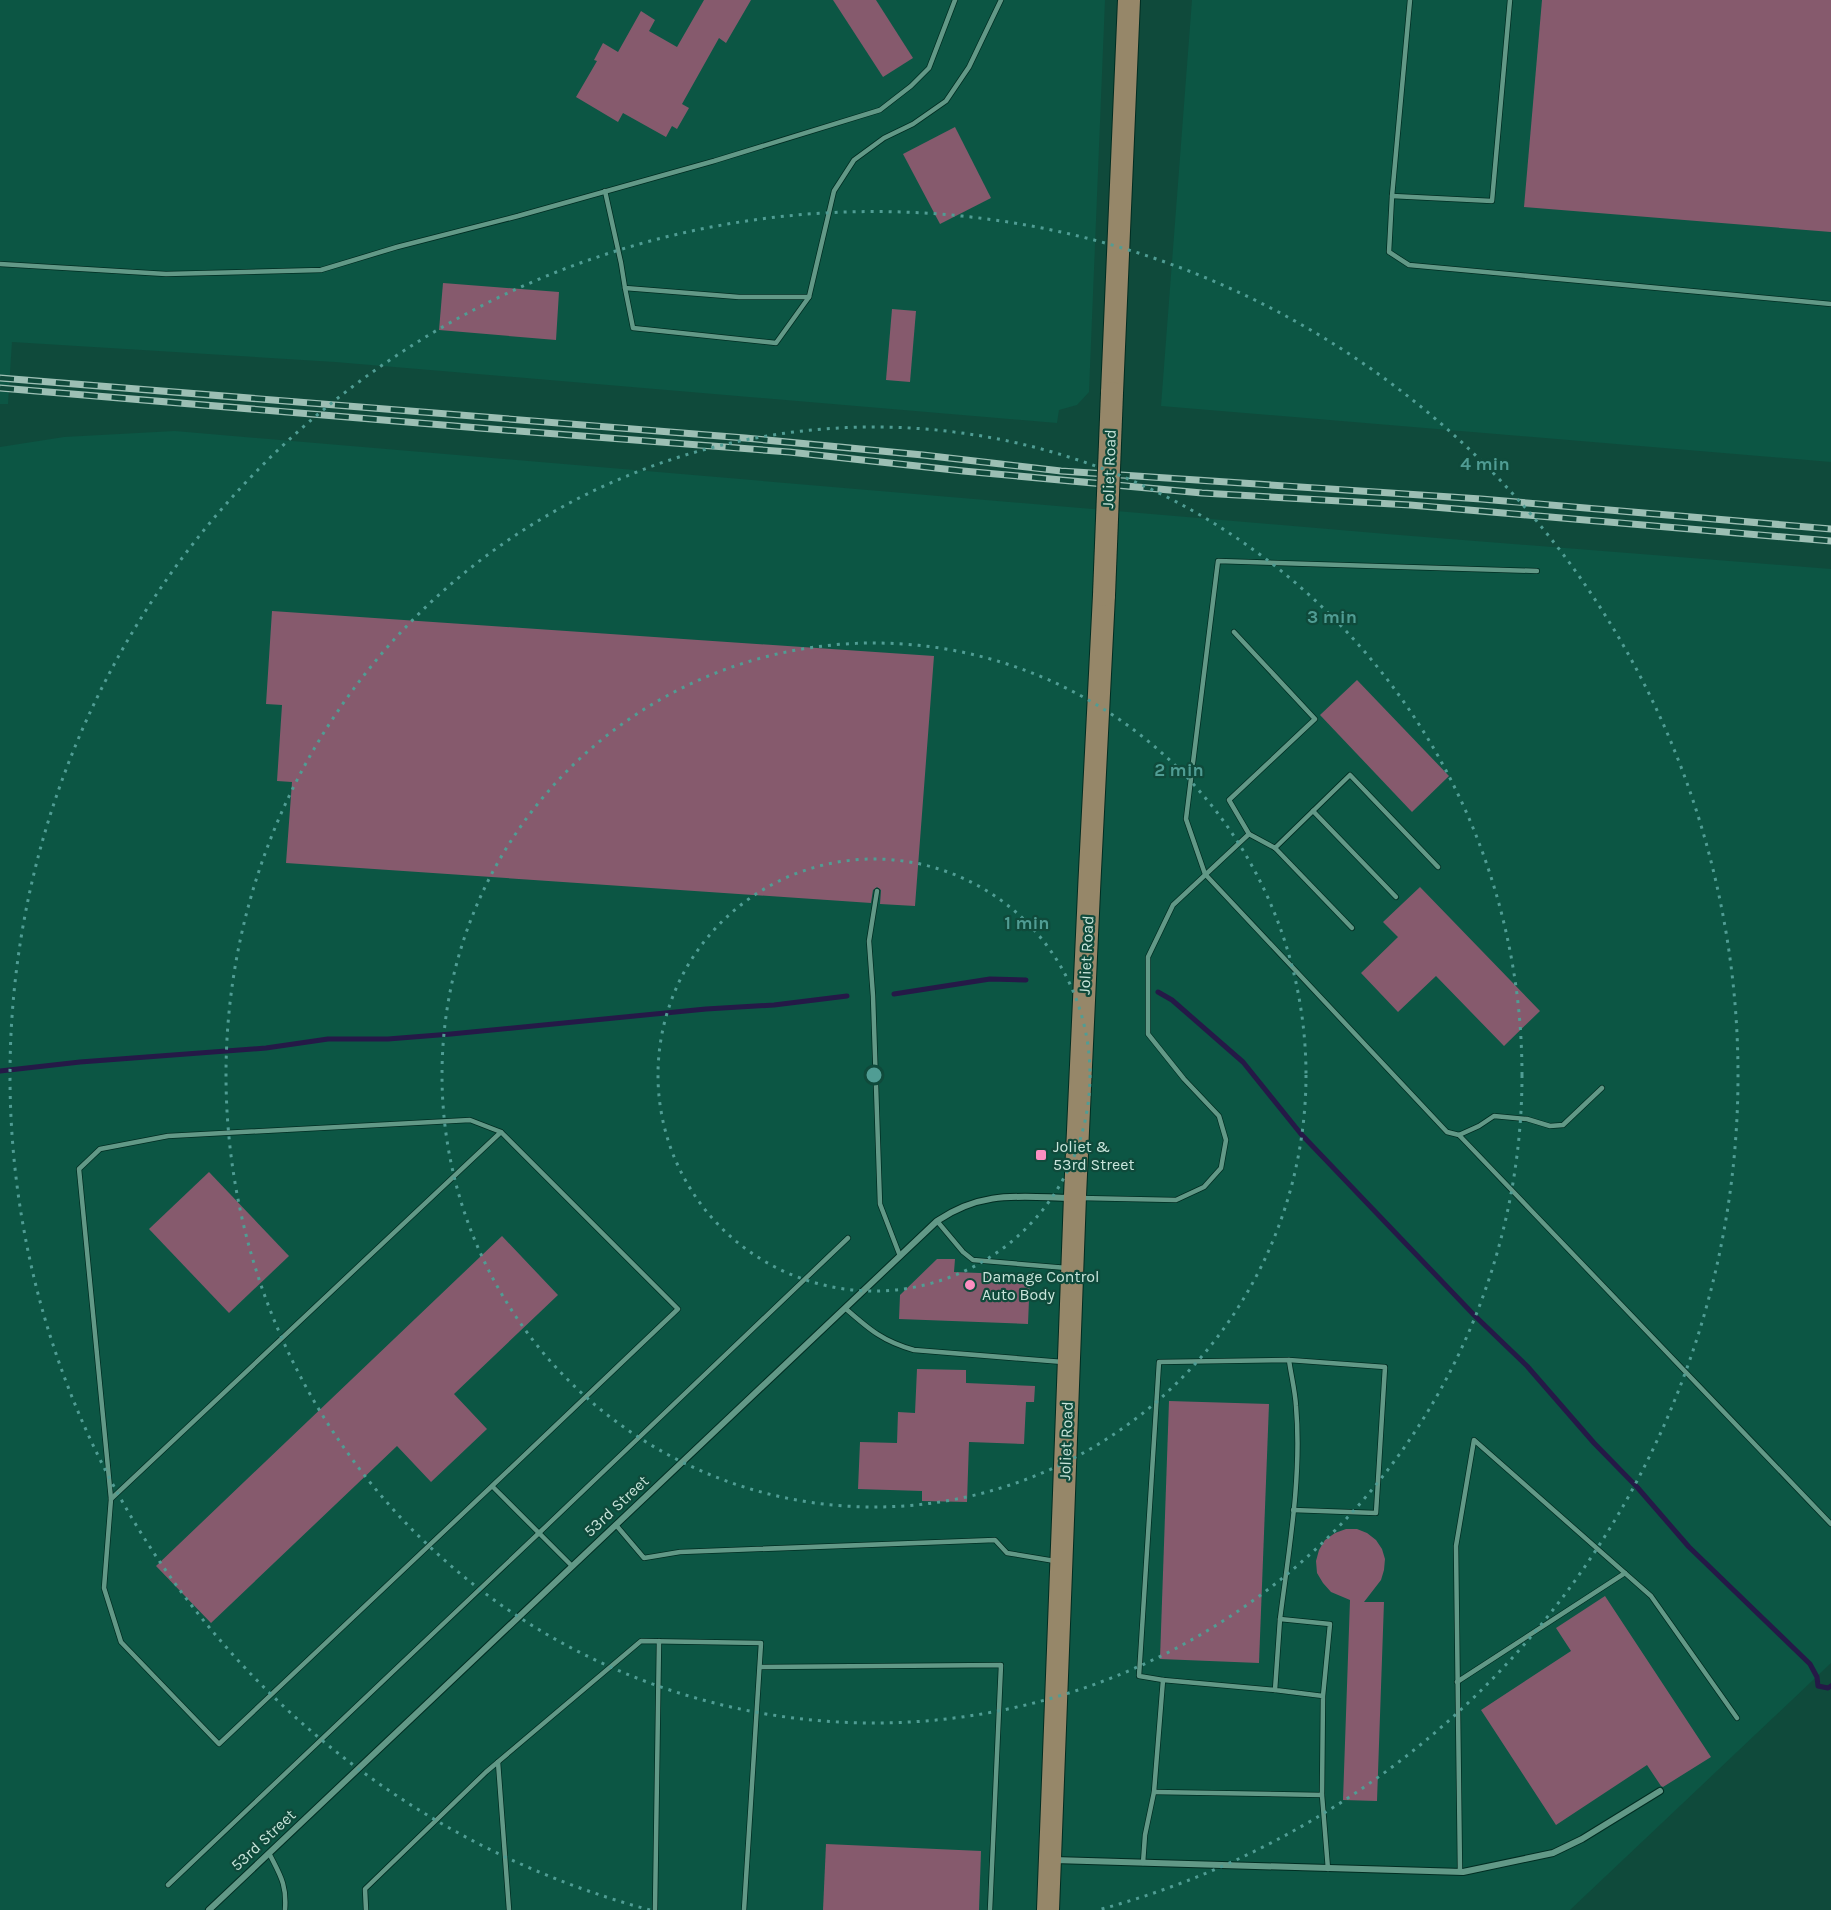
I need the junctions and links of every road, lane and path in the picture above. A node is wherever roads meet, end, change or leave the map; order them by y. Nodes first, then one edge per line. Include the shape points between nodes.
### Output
1 (955, 0) edge
2 (1001, 0) edge
3 (1129, 0) edge
4 (1410, 0) edge
5 (1510, 0) edge
6 (605, 191) junction
7 (1392, 196) junction
8 (0, 264) edge
9 (625, 288) junction
10 (809, 297) junction
11 (1831, 304) edge
12 (1537, 571) dead end
13 (1234, 632) dead end
14 (1314, 811) junction
15 (1249, 834) junction
16 (1275, 848) junction
17 (1438, 867) dead end
18 (1205, 874) junction
19 (877, 891) dead end
20 (1396, 897) dead end
21 (1352, 928) dead end
22 (1602, 1088) dead end
23 (501, 1132) junction
24 (1459, 1136) junction
25 (1075, 1198) junction
26 (937, 1221) junction
27 (848, 1238) dead end
28 (900, 1256) junction
29 (1072, 1268) junction
30 (845, 1308) junction
31 (1289, 1360) junction
32 (1069, 1362) junction
33 (492, 1486) junction
34 (111, 1499) junction
35 (1293, 1510) junction
36 (1831, 1524) edge
37 (616, 1525) junction
38 (539, 1533) junction
39 (1061, 1562) junction
40 (572, 1566) junction
41 (1625, 1573) junction
42 (1280, 1619) junction
43 (659, 1641) junction
44 (759, 1667) junction
45 (1163, 1680) junction
46 (1457, 1682) junction
47 (1275, 1690) junction
48 (1323, 1696) junction
49 (1737, 1719) dead end
50 (498, 1762) junction
51 (1660, 1791) dead end
52 (1154, 1792) junction
53 (1322, 1796) junction
54 (269, 1853) junction
55 (1050, 1860) junction
56 (1143, 1863) junction
57 (1328, 1869) junction
58 (1460, 1872) junction
59 (168, 1884) dead end
60 (209, 1910) edge
61 (285, 1910) edge
62 (366, 1910) edge
63 (509, 1910) edge
64 (655, 1910) edge
65 (744, 1910) edge
66 (990, 1910) edge
67 (1047, 1910) edge

1 - 6 lane via 929,68 880,110
2 - 10 lane via 969,67 945,101 854,160 834,191
3 - 25 main road, Joliet Road, bridge
4 - 7 lane
5 - 7 lane via 1492,201
6 - 8 lane via 321,270 166,274
6 - 9 lane
7 - 11 lane via 1389,252 1409,265
9 - 10 lane via 739,297
9 - 10 lane via 633,328 776,343
12 - 18 lane via 1218,561 1186,819
13 - 15 lane via 1315,719 1230,800
14 - 16 lane
14 - 17 lane via 1350,775
14 - 20 lane
15 - 16 lane
15 - 18 lane
16 - 21 lane
18 - 24 lane via 1447,1132
18 - 25 lane via 1173,905 1148,957 1148,1034 1218,1116 1226,1140 1221,1168 1204,1187 1176,1200
19 - 28 lane via 868,941 880,1204
22 - 24 lane via 1563,1125 1494,1116
23 - 33 lane via 678,1309
23 - 34 lane
23 - 34 lane via 470,1120 168,1136 100,1149 79,1169
24 - 36 lane
25 - 26 street, 53rd Street via 997,1197 954,1210
25 - 29 main road, Joliet Road
26 - 28 street, 53rd Street
26 - 29 lane via 973,1260
27 - 38 lane
28 - 30 street, 53rd Street
29 - 32 main road, Joliet Road
30 - 32 lane via 876,1335 914,1350
30 - 37 street, 53rd Street
31 - 35 lane via 1296,1415
31 - 35 lane via 1385,1366 1376,1513
31 - 45 lane via 1159,1362 1139,1676
32 - 39 main road, Joliet Road
33 - 34 lane via 219,1744 121,1642 104,1588
33 - 38 lane
35 - 42 lane
37 - 39 lane via 644,1558 680,1552 995,1540 1007,1553
37 - 40 street, 53rd Street
38 - 40 lane
38 - 59 lane
39 - 55 main road, Joliet Road
40 - 54 street, 53rd Street
41 - 46 lane
41 - 46 lane via 1474,1440 1456,1546
41 - 49 lane via 1651,1596
42 - 47 lane
42 - 48 lane via 1330,1624
43 - 44 lane via 761,1643
43 - 50 lane via 641,1641
43 - 64 lane
44 - 65 lane
44 - 66 lane via 1001,1665
45 - 47 lane
45 - 52 lane
46 - 58 lane
47 - 48 lane
48 - 53 lane
50 - 62 lane via 365,1889
50 - 63 lane
51 - 58 street via 1553,1853
52 - 53 lane
52 - 56 lane
53 - 57 lane
54 - 60 street, 53rd Street
54 - 61 lane via 284,1882
55 - 56 street
55 - 67 main road, Joliet Road
56 - 57 street
57 - 58 street

